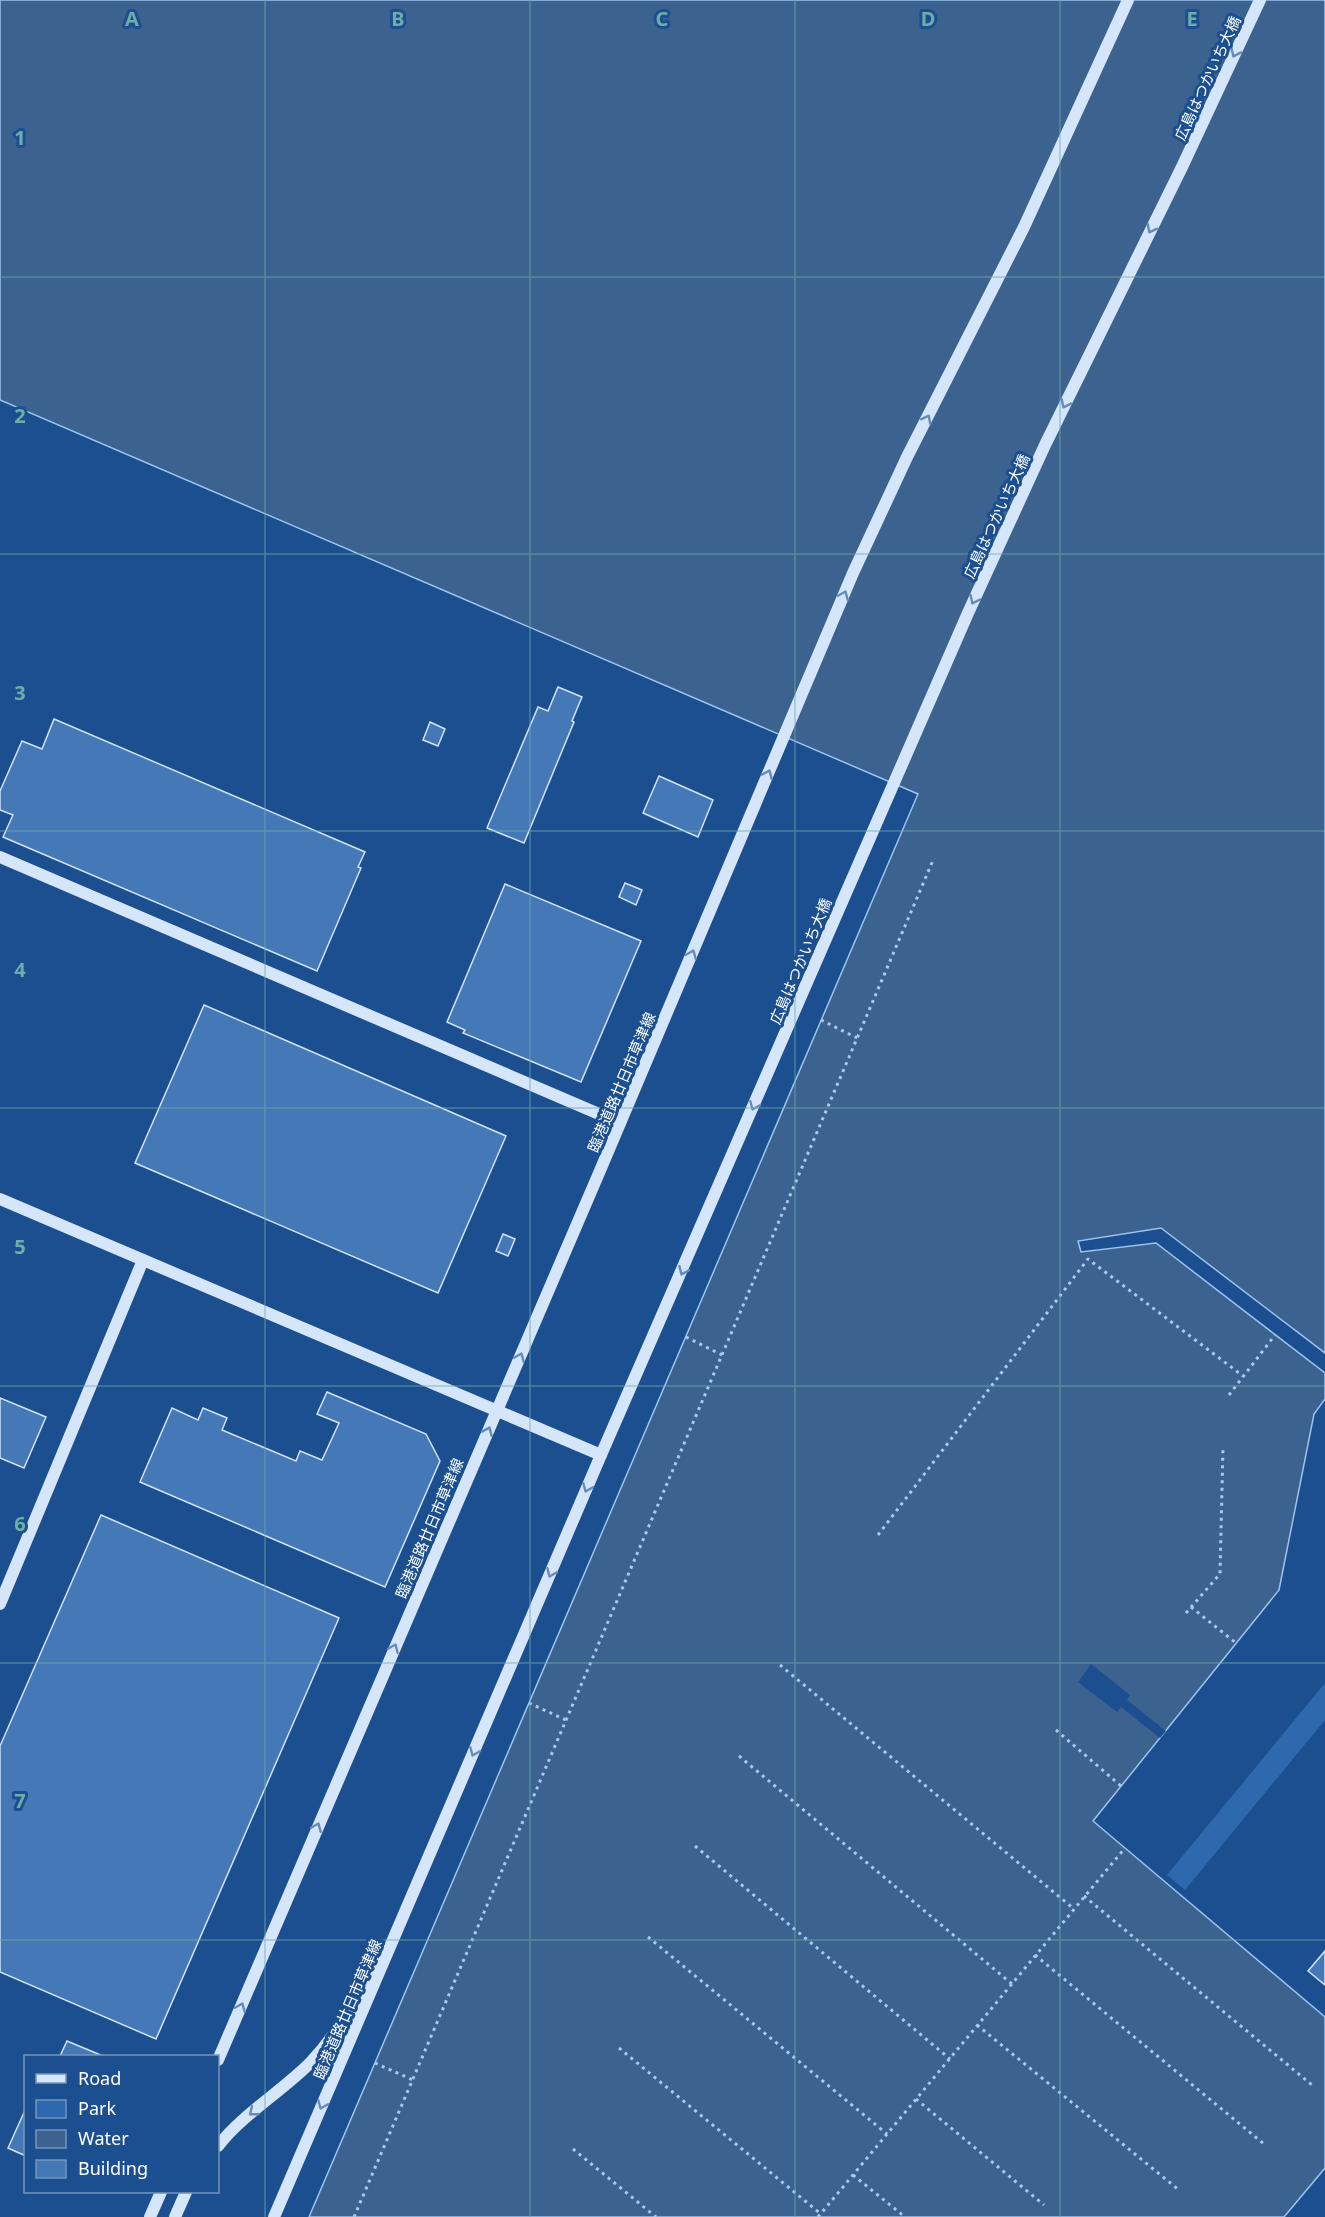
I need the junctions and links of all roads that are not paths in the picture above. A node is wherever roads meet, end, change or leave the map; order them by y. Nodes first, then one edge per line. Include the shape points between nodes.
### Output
1 (1128, 0) edge
2 (1260, 0) edge
3 (0, 857) edge
4 (620, 1123) junction
5 (0, 1199) edge
6 (706, 1218) joint
7 (142, 1260) junction
8 (497, 1411) junction
9 (602, 1455) junction
10 (0, 1604) edge
11 (411, 1899) junction
12 (219, 2058) edge
13 (219, 2145) edge
14 (161, 2193) edge
15 (186, 2193) edge
16 (150, 2217) edge
17 (175, 2217) edge
18 (274, 2217) edge

4 -> 1 street, 臨港道路廿日市草津線 via 853,573 907,457 1024,228
2 -> 6 street, 広島はつかいち大橋 via 968,612
3 - 4 street
8 -> 4 street, 臨港道路廿日市草津線
5 - 7 street
6 -> 9 street, 臨港道路廿日市草津線
7 - 8 street
7 - 10 street
8 - 9 street
12 -> 8 street, 臨港道路廿日市草津線
9 -> 11 street, 臨港道路廿日市草津線
11 -> 13 street via 328,2043
11 -> 18 street, 臨港道路廿日市草津線
14 - 16 street
15 - 17 street

